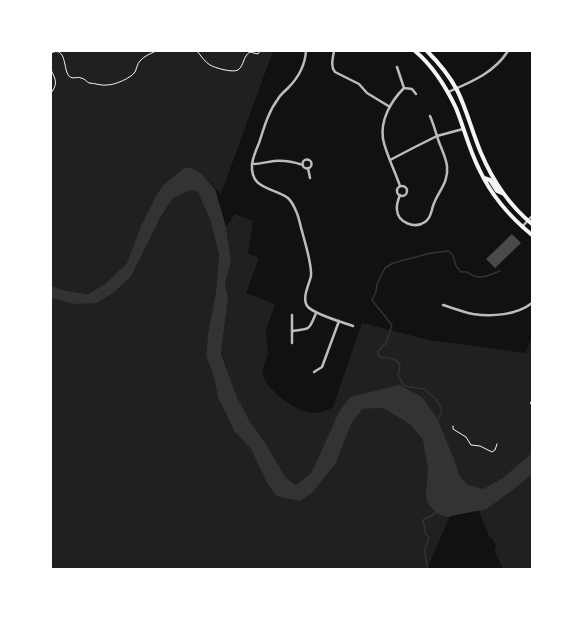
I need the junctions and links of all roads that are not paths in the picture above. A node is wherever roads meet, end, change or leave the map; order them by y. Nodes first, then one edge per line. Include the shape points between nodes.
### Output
1 (306, 51) edge
2 (334, 51) edge
3 (415, 51) edge
4 (428, 51) edge
5 (508, 51) edge
6 (437, 61) junction
7 (397, 67) dead end
8 (431, 67) junction
9 (404, 88) junction
10 (456, 89) junction
11 (448, 92) junction
12 (416, 94) dead end
13 (390, 107) junction
14 (430, 116) dead end
15 (471, 125) junction
16 (463, 129) junction
17 (437, 136) junction
18 (390, 160) junction
19 (252, 164) junction
20 (303, 164) junction
21 (308, 168) junction
22 (310, 178) dead end
23 (484, 178) junction
24 (400, 186) junction
25 (400, 195) junction
26 (505, 195) junction
27 (532, 216) edge
28 (530, 222) edge
29 (522, 227) junction
30 (532, 235) edge
31 (532, 303) edge
32 (443, 305) dead end
33 (316, 312) junction
34 (292, 314) dead end
35 (338, 321) junction
36 (353, 326) dead end
37 (292, 330) junction
38 (292, 343) dead end
39 (314, 372) dead end

1 - 19 street via 304,66 300,73 270,111
2 - 13 street via 332,65 335,72 359,84 367,93
3 - 8 main road
4 - 6 main road
5 - 10 street via 490,71
6 - 8 main road
6 - 10 main road
7 - 9 street
8 - 11 main road
9 - 12 street via 412,89
9 - 13 street
10 - 11 street
10 - 15 main road
11 - 16 main road
13 - 18 street via 383,125 383,140
14 - 17 street
15 - 16 main road
15 - 26 main road via 487,166
16 - 17 street
16 - 23 main road
17 - 18 street
17 - 25 street via 447,165 447,174 427,221 415,225 400,218 396,209
18 - 24 street
19 - 20 street via 277,161
19 - 33 street via 256,181 286,197 293,204 311,269 305,301 309,308
20 - 21 street
20 - 21 street via 304,160 310,160 312,162
21 - 22 street
23 - 26 main road via 490,180 497,192
23 - 29 main road via 495,197
24 - 25 street via 397,189
24 - 25 street via 407,190 405,194
26 - 28 main road
27 - 28 street
28 - 29 street
29 - 30 main road
31 - 32 street via 512,312 486,315
33 - 35 street
33 - 37 street via 310,327 306,330
34 - 37 street
35 - 36 street
35 - 39 street via 322,366
37 - 38 street

